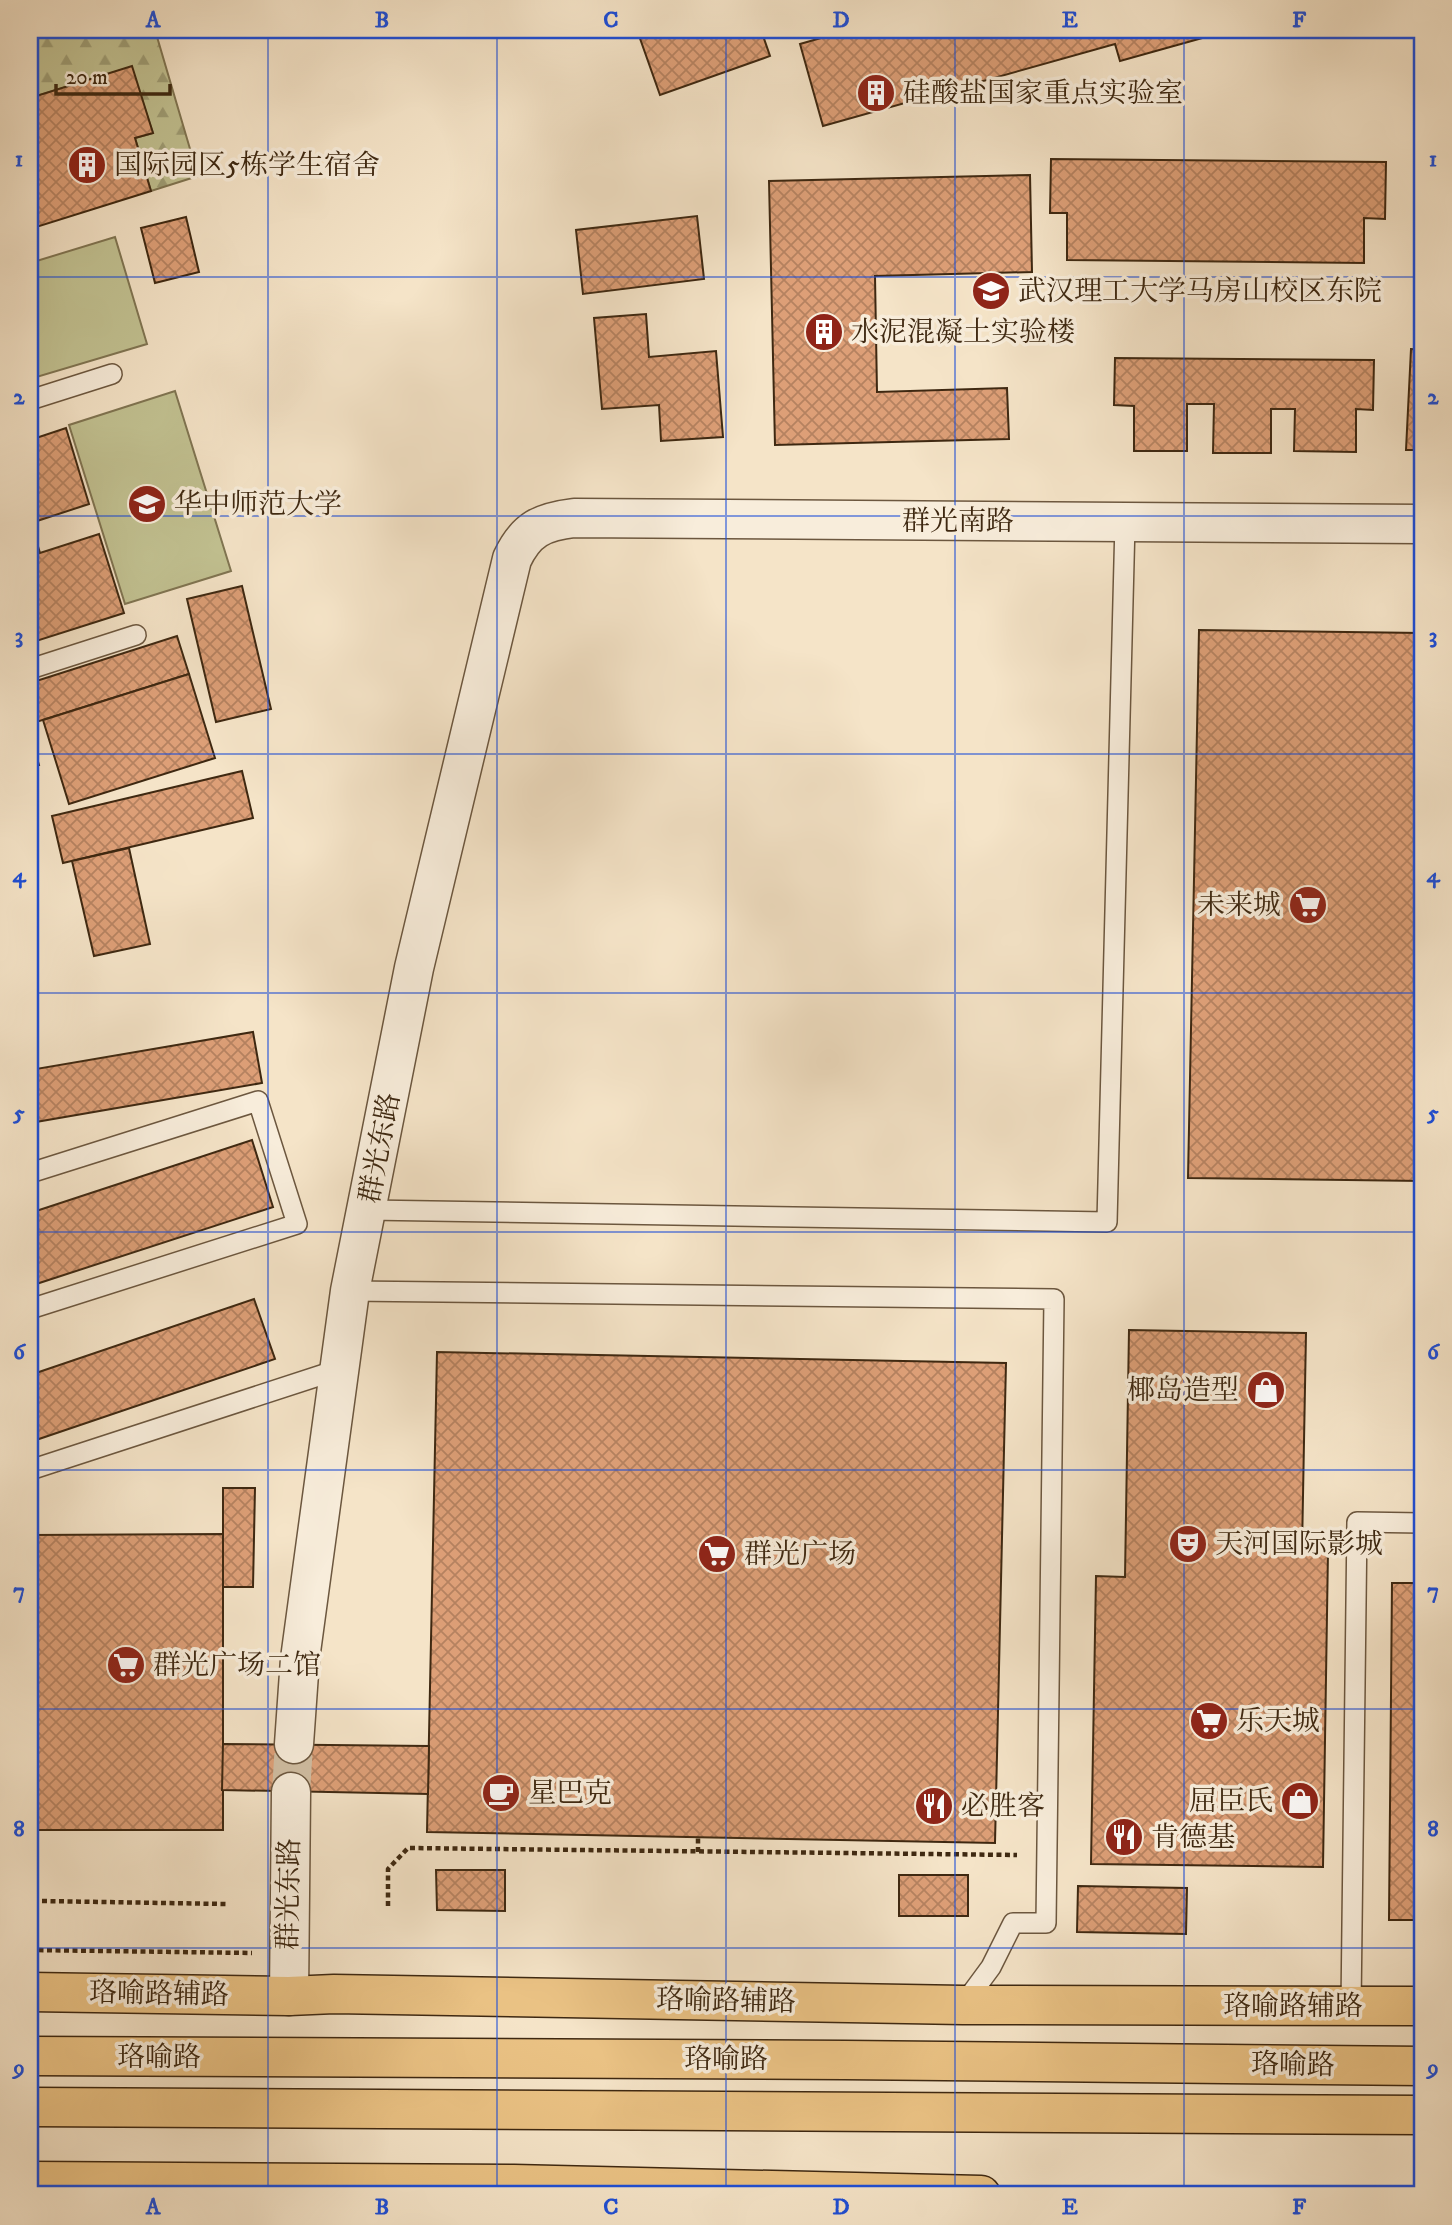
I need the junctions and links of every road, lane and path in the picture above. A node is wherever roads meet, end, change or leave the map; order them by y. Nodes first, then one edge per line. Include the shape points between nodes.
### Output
1 (112, 374) dead end
2 (30, 400) edge
3 (1125, 523) junction
4 (1422, 524) edge
5 (512, 559) joint
6 (136, 635) dead end
7 (30, 668) edge
8 (30, 1173) edge
9 (368, 1210) junction
10 (351, 1291) junction
11 (30, 1309) edge
12 (340, 1369) junction
13 (30, 1470) edge
14 (1422, 1523) edge
15 (294, 1744) tunnel mouth
16 (291, 1792) tunnel mouth
17 (698, 1837) dead end
18 (698, 1852) junction
19 (1017, 1855) dead end
20 (42, 1901) dead end
21 (226, 1904) dead end
22 (388, 1906) dead end
23 (30, 1992) edge
24 (289, 1996) junction
25 (962, 2005) junction
26 (1422, 2006) edge
27 (1351, 2007) junction
28 (30, 2056) edge
29 (1422, 2066) edge
30 (30, 2107) edge
31 (1422, 2115) edge
32 (30, 2181) edge
33 (909, 2195) edge
34 (981, 2195) edge

1 - 2 lane
3 - 4 street, 群光南路
3 - 5 street, 群光南路 via 574,518 535,529 521,540
3 - 9 lane via 1107,1223
5 - 9 street, 群光东路 via 414,968
6 - 7 lane
8 - 11 lane via 258,1101 297,1224
9 - 10 street, 群光东路
10 - 12 street, 群光东路
10 - 25 lane via 1054,1299 1046,1923 1013,1923 991,1967
12 - 13 lane
12 - 15 street, 群光东路 via 300,1659
14 - 27 lane via 1357,1522
16 - 24 street, 群光东路
17 - 18 path
18 - 19 path
18 - 22 path via 408,1848 388,1869
20 - 21 path
23 - 24 main road, 珞喻路辅路
24 - 25 main road, 珞喻路辅路
25 - 27 main road, 珞喻路辅路
26 - 27 main road, 珞喻路辅路
28 - 29 main road, 珞喻路
30 - 31 main road, 珞喻路
32 - 33 main road via 514,2184
33 - 34 main road

